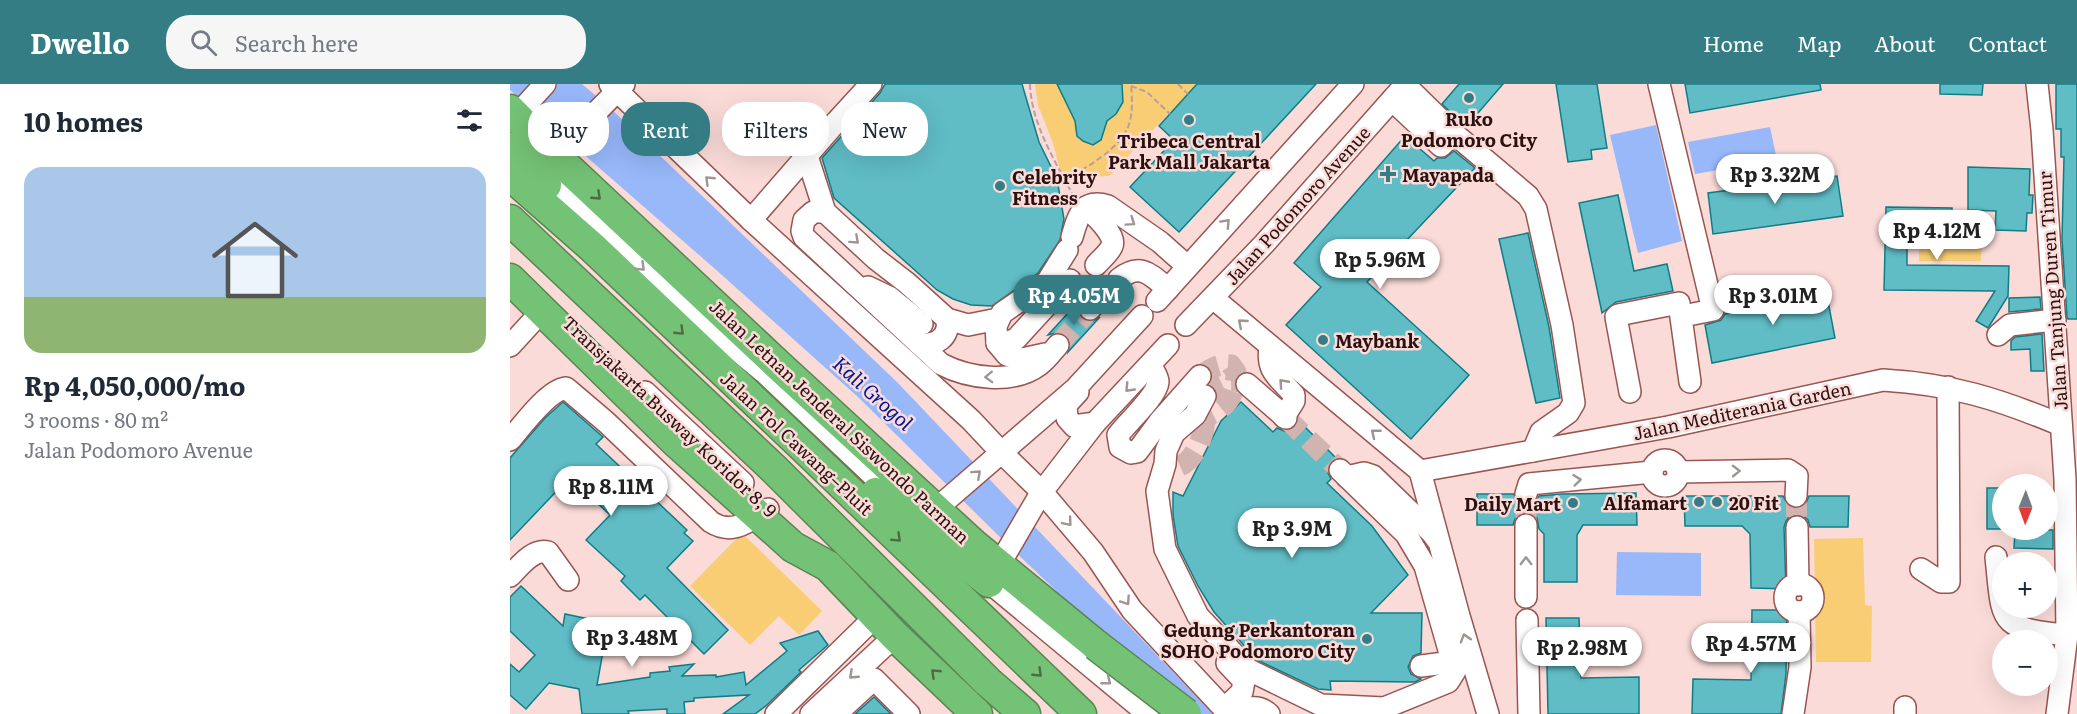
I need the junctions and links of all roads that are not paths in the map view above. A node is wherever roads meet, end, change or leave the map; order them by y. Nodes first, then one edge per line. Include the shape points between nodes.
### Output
1 (545, 84) edge
2 (872, 84) edge
3 (1353, 84) edge
4 (1659, 84) edge
5 (2037, 84) edge
6 (614, 89) edge
7 (1401, 90) edge
8 (601, 102) edge
9 (515, 118) edge
10 (528, 126) edge
11 (829, 132) edge
12 (510, 148) edge
13 (568, 156) edge
14 (807, 156) joint
15 (510, 175) edge
16 (1079, 201) junction
17 (825, 212) junction
18 (510, 220) edge
19 (751, 220) junction
20 (510, 245) edge
21 (1191, 261) junction
22 (510, 267) edge
23 (1085, 272) junction
24 (621, 276) junction
25 (510, 279) edge
26 (1213, 298) junction
27 (1688, 306) junction
28 (1090, 309) tunnel mouth
29 (542, 311) junction
30 (998, 319) junction
31 (2055, 320) junction
32 (1043, 322) dead end
33 (1186, 325) dead end
34 (929, 326) junction
35 (1998, 335) dead end
36 (997, 343) junction
37 (1168, 345) dead end
38 (510, 346) edge
39 (1270, 347) junction
40 (1150, 365) junction
41 (1690, 382) dead end
42 (1247, 384) tunnel mouth
43 (1947, 387) junction
44 (2068, 388) edge
45 (1630, 392) dead end
46 (629, 397) junction
47 (606, 422) junction
48 (1095, 423) junction
49 (2061, 425) junction
50 (510, 440) edge
51 (801, 445) junction
52 (1533, 451) junction
53 (1000, 453) junction
54 (1420, 471) junction
55 (1041, 492) junction
56 (1526, 494) dead end
57 (1797, 496) tunnel mouth
58 (945, 502) junction
59 (764, 511) junction
60 (1526, 525) tunnel mouth
61 (1797, 527) tunnel mouth
62 (1440, 546) junction
63 (997, 564) junction
64 (828, 566) junction
65 (1921, 569) dead end
66 (510, 576) edge
67 (568, 580) dead end
68 (1198, 616) junction
69 (2005, 618) edge
70 (886, 625) junction
71 (2067, 635) junction
72 (1452, 670) junction
73 (988, 682) junction
74 (1415, 682) junction
75 (1479, 683) junction
76 (1339, 710) edge
77 (1228, 712) edge
78 (776, 714) edge
79 (811, 714) edge
80 (836, 714) edge
81 (909, 714) edge
82 (977, 714) edge
83 (1015, 714) edge
84 (1025, 714) edge
85 (1081, 714) edge
86 (1148, 714) edge
87 (1186, 714) edge
88 (1269, 714) edge
89 (1488, 714) edge
90 (1529, 714) edge
91 (1793, 714) edge
92 (2057, 714) edge

1 - 9 street
2 - 11 street
21 -> 3 street
4 - 27 street via 1713,310
5 - 31 street, Jalan Tanjung Duren Timur
6 - 8 street
19 -> 6 street
7 - 26 street, Jalan Podomoro Avenue
7 - 52 street via 1533,203 1562,325 1574,403 1569,413 1541,432
9 - 10 highway, Jalan Letnan Jenderal Siswondo Parman
9 -> 63 street via 662,288
12 - 24 highway via 609,251
13 -> 58 highway, Jalan Letnan Jenderal Siswondo Parman via 777,364
14 - 17 street
14 - 19 street
15 - 24 highway, Jalan Tol Cawang–Pluit
16 -> 21 street via 1108,206
16 - 23 street via 1100,221 1113,241
16 - 30 street via 1069,244 1047,282
17 -> 34 street via 907,283
17 - 34 street via 813,212 804,220 804,237 853,284
18 - 73 highway, Jalan Tol Cawang–Pluit via 773,468
19 - 53 street via 971,420
20 - 64 highway via 592,319 787,509
21 - 28 street via 1161,297 1148,273 1128,272
22 - 59 street, Transjakarta Busway Koridor 8, 9
23 - 32 street
23 - 36 street via 1016,339
24 -> 51 highway, Jalan Tol Cawang–Pluit
25 - 29 highway
26 - 33 street, Jalan Podomoro Avenue
39 -> 26 street
27 - 41 street
27 - 45 street via 1616,317
29 - 38 street
29 - 46 highway
30 - 34 street
30 - 36 street
31 - 35 street via 2010,325
31 - 44 street, Jalan Tanjung Duren Timur
36 -> 34 street via 1007,355 1022,359 1042,356 1056,348 1038,366 1020,374 987,378 956,372 941,364
37 - 40 street
42 -> 39 street via 1285,418 1294,395 1270,368
54 -> 39 street
40 -> 48 street
40 - 68 street via 1157,377 1155,392 1118,435 1120,447 1137,452 1160,421 1201,401 1174,433 1166,451 1172,465 1157,491 1165,549
43 - 49 street, Jalan Mediterania Garden via 1993,398
43 - 52 street, Jalan Mediterania Garden via 1883,380 1668,428
43 - 65 street via 1949,582 1941,582
44 - 49 street, Jalan Tanjung Duren Timur
46 - 47 street
46 - 59 highway
47 - 50 street via 564,388 558,389
47 - 59 street via 720,528 746,523
48 - 53 street via 1074,426 1067,418 1066,405 1143,318 1075,389
48 - 55 street
49 - 71 street, Jalan Tanjung Duren Timur
51 - 63 highway via 835,461
51 -> 85 highway, Jalan Tol Cawang–Pluit
52 - 54 street, Jalan Mediterania Garden
53 - 55 street
58 -> 53 street
54 - 62 street
55 - 63 street
55 -> 77 street via 1093,552 1132,610
56 -> 57 street via 1529,484 1652,472 1663,460 1671,462 1678,472 1788,470 1797,476
58 - 63 highway, Jalan Letnan Jenderal Siswondo Parman
59 - 64 highway via 793,547
90 -> 60 street via 1527,620 1518,616 1515,609 1519,600 1526,597
61 - 91 street via 1798,585 1810,590 1813,598 1808,609 1799,612 1800,667
62 - 72 street via 1432,533 1373,476 1343,474 1406,534 1425,566
75 -> 62 street
63 -> 86 street
63 - 87 highway, Jalan Letnan Jenderal Siswondo Parman, bridge
64 - 70 highway
66 - 67 street via 535,554 545,551
68 - 76 street via 1249,670 1314,703
68 - 77 street via 1201,634 1244,681 1242,693
69 - 71 street via 2034,632
70 - 78 street
70 -> 79 street
82 -> 70 highway
71 - 92 street, Jalan Tanjung Duren Timur
72 - 74 street
72 - 74 street
72 - 75 street
73 - 83 highway
73 - 84 highway, Jalan Tol Cawang–Pluit
74 - 76 street via 1384,708
75 - 89 street
77 - 88 street via 1256,707
80 - 81 street via 874,680

